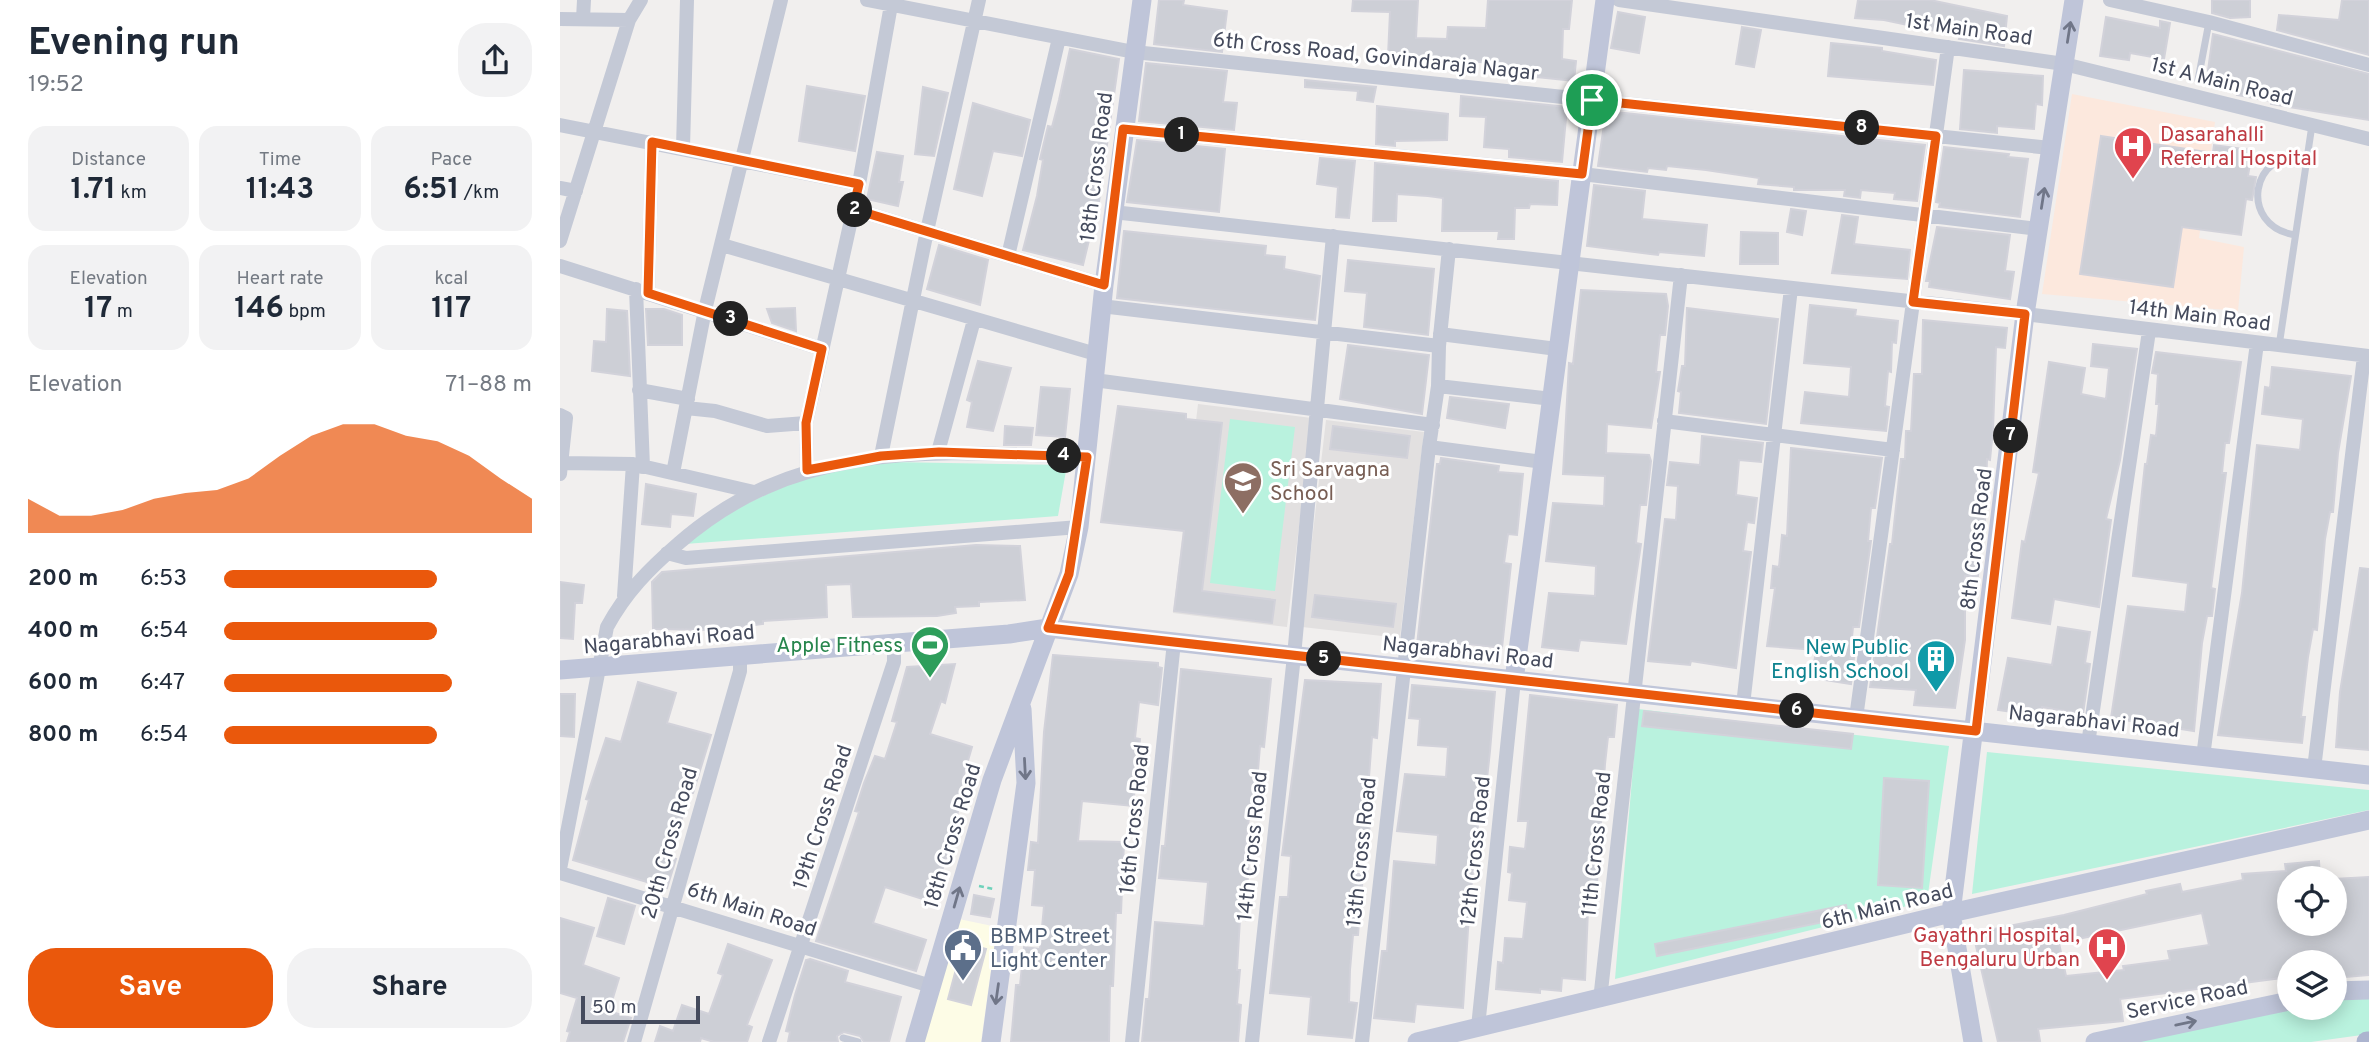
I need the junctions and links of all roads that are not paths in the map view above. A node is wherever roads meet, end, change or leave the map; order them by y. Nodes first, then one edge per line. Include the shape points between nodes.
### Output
1 (584, 0) edge
2 (641, 0) edge
3 (687, 0) edge
4 (781, 0) edge
5 (867, 0) edge
6 (979, 0) edge
7 (1142, 0) edge
8 (1605, 0) edge
9 (1619, 0) edge
10 (2074, 0) edge
11 (2110, 0) edge
12 (891, 5) junction
13 (560, 19) edge
14 (583, 19) junction
15 (629, 20) junction
16 (976, 22) junction
17 (2209, 22) junction
18 (1059, 38) junction
19 (1948, 47) junction
20 (1134, 52) junction
21 (2064, 64) junction
22 (2369, 65) edge
23 (2198, 80) dead end
24 (1592, 100) junction
25 (560, 125) edge
26 (2312, 125) junction
27 (1123, 129) junction
28 (595, 131) junction
29 (1936, 136) junction
30 (2369, 139) edge
31 (652, 142) junction
32 (683, 148) junction
33 (2050, 148) junction
34 (2307, 157) junction
35 (742, 159) junction
36 (1582, 174) junction
37 (859, 184) junction
38 (560, 188) edge
39 (576, 191) junction
40 (853, 209) junction
41 (1113, 212) junction
42 (1925, 216) junction
43 (2038, 229) junction
44 (927, 231) junction
45 (2295, 235) junction
46 (1333, 236) junction
47 (560, 241) edge
48 (722, 245) junction
49 (1449, 249) junction
50 (1008, 256) junction
51 (1570, 263) junction
52 (560, 266) edge
53 (1681, 275) junction
54 (838, 280) junction
55 (1104, 285) junction
56 (1791, 288) junction
57 (642, 291) junction
58 (912, 302) junction
59 (1913, 302) junction
60 (1101, 306) junction
61 (705, 310) junction
62 (2025, 314) junction
63 (974, 320) junction
64 (1325, 331) junction
65 (2149, 331) junction
66 (1439, 340) junction
67 (2257, 343) junction
68 (2279, 346) junction
69 (822, 349) junction
70 (1557, 349) junction
71 (1096, 354) junction
72 (2366, 356) edge
73 (1094, 380) junction
74 (1438, 386) junction
75 (639, 390) junction
76 (1552, 399) junction
77 (687, 403) junction
78 (1318, 411) junction
79 (560, 415) edge
80 (1664, 421) junction
81 (806, 423) junction
82 (1433, 425) junction
83 (1774, 434) junction
84 (1429, 447) junction
85 (1893, 450) junction
86 (939, 452) junction
87 (881, 456) junction
88 (1087, 457) junction
89 (1544, 462) junction
90 (638, 466) junction
91 (561, 468) edge
92 (807, 470) junction
93 (673, 473) junction
94 (754, 492) junction
95 (1079, 527) junction
96 (667, 553) junction
97 (624, 596) junction
98 (1048, 628) junction
99 (1174, 642) junction
100 (894, 644) junction
101 (740, 656) junction
102 (1294, 656) junction
103 (598, 667) junction
104 (1402, 667) junction
105 (560, 670) edge
106 (1514, 680) junction
107 (1633, 693) junction
108 (1022, 701) junction
109 (1743, 705) junction
110 (1856, 718) junction
111 (1976, 731) junction
112 (2088, 744) junction
113 (2203, 757) junction
114 (2314, 769) junction
115 (2369, 775) edge
116 (577, 783) junction
117 (560, 784) edge
118 (2369, 820) edge
119 (560, 871) edge
120 (673, 907) junction
121 (1951, 913) junction
122 (802, 949) junction
123 (931, 986) junction
124 (2369, 989) edge
125 (2347, 990) edge
126 (1600, 1000) junction
127 (2277, 1004) edge
128 (1478, 1027) junction
129 (843, 1038) dead end
130 (634, 1042) edge
131 (769, 1042) edge
132 (858, 1042) edge
133 (915, 1042) edge
134 (991, 1042) edge
135 (1132, 1042) edge
136 (1252, 1042) edge
137 (1362, 1042) edge
138 (1417, 1042) edge
139 (1973, 1042) edge
140 (2095, 1042) edge

1 - 14 street
2 - 15 street
3 - 32 street
4 - 35 street
5 - 12 street, 6th Cross Road, Govindaraja Nagar
6 - 16 street
7 - 20 main road, 18th Cross Road
8 - 24 main road
9 - 19 street, 1st Main Road
21 -> 10 main road, 8th Cross Road
11 - 17 street
12 - 16 street, 6th Cross Road, Govindaraja Nagar
12 - 37 street
13 - 14 street
14 - 15 street
15 - 28 street
16 - 18 street, 6th Cross Road, Govindaraja Nagar
16 - 44 street
17 - 22 street
17 - 23 lane
18 - 20 street, 6th Cross Road, Govindaraja Nagar
18 - 50 street
19 - 21 street, 1st Main Road
19 - 29 street
20 - 24 street, 6th Cross Road, Govindaraja Nagar
20 - 27 main road, 18th Cross Road
21 - 26 street, 1st A Main Road
21 - 33 main road, 8th Cross Road
24 - 29 street, 6th Cross Road, Govindaraja Nagar
24 - 36 main road
25 - 28 street
26 - 30 street, 1st A Main Road
26 - 34 lane
27 - 36 street
27 - 41 main road, 18th Cross Road
28 - 31 street
28 - 39 street
29 - 33 street, 6th Cross Road, Govindaraja Nagar
29 - 42 street
31 - 32 street
31 - 57 street
32 - 35 street
43 -> 33 main road, 8th Cross Road
34 - 45 lane
34 - 45 lane via 2273,163 2257,193 2265,219 2278,230
35 - 37 street
35 - 48 street
36 - 42 street
36 - 51 main road
37 - 40 street
38 - 39 street
39 - 47 street
40 - 44 street
40 - 54 street
41 - 46 street, 14th Main Road
41 - 55 main road, 18th Cross Road
42 - 43 street
42 - 59 street
43 - 62 main road, 8th Cross Road
44 - 50 street
44 - 58 street
45 - 68 lane
46 - 49 street, 14th Main Road
46 - 64 street, 14th Cross Road
48 - 54 street
48 - 61 street
49 - 51 street, 14th Main Road
49 - 66 street, 13th Cross Road
50 - 55 street
51 - 53 street, 14th Main Road
51 - 70 main road
52 - 57 street
53 - 56 street, 14th Main Road
53 - 80 street, 11th Cross Road
54 - 58 street
54 - 69 street
55 - 60 main road, 18th Cross Road
56 - 59 street, 14th Main Road
56 - 83 street
57 - 61 street
57 - 75 street
58 - 63 street
58 - 87 street
59 - 62 street, 14th Main Road
59 - 85 street
60 - 64 street
60 - 71 main road, 18th Cross Road
61 - 69 street
61 - 77 street
62 - 65 street, 14th Main Road
62 - 111 main road, 8th Cross Road
63 - 71 street
63 - 86 street
64 - 66 street
64 - 78 street, 14th Cross Road
65 - 67 street, 14th Main Road
65 - 112 street
66 - 70 street
66 - 74 street, 13th Cross Road
67 - 68 street, 14th Main Road
67 - 113 street
68 - 72 street, 14th Main Road
69 - 81 street
70 - 76 main road
71 - 73 main road, 18th Cross Road
72 - 114 street
73 - 78 street
73 - 88 main road, 18th Cross Road
74 - 76 street
74 - 82 street, 13th Cross Road
75 - 77 street
75 - 90 street
76 - 89 main road
77 - 81 street via 767,426
77 - 93 street
78 - 82 street
78 - 102 street, 14th Cross Road
79 - 91 street via 566,418
80 - 83 street
80 - 107 street, 11th Cross Road
81 - 92 street
82 - 84 street, 13th Cross Road
83 - 85 street
83 - 109 street
84 - 89 street
84 - 104 street, 13th Cross Road
85 - 110 street
86 - 87 street
86 - 88 street
87 - 92 street
88 - 95 main road, 18th Cross Road
89 - 106 main road
90 - 91 street
90 - 93 street
90 - 97 street
92 - 94 street
93 - 94 street
94 - 96 street via 700,524
95 - 96 street via 686,558
95 - 98 main road, 18th Cross Road via 1069,574
96 - 97 street
97 - 103 street via 607,627
98 - 99 main road, Nagarabhavi Road
98 - 100 main road, Nagarabhavi Road
98 - 108 main road, 18th Cross Road
99 - 102 main road, Nagarabhavi Road
99 - 135 street, 16th Cross Road
100 - 101 main road, Nagarabhavi Road
100 - 122 street, 19th Cross Road via 894,662
101 - 103 main road, Nagarabhavi Road
101 - 120 street, 20th Cross Road via 740,671
102 - 104 main road, Nagarabhavi Road
102 - 136 street, 14th Cross Road
103 - 105 main road, Nagarabhavi Road
103 - 116 street
104 - 106 main road, Nagarabhavi Road
104 - 137 street, 13th Cross Road
106 - 107 main road, Nagarabhavi Road
106 - 128 street, 12th Cross Road
107 - 109 main road, Nagarabhavi Road
107 - 126 street, 11th Cross Road
123 -> 108 main road, 18th Cross Road via 992,780
108 -> 134 main road via 1026,783
109 - 110 main road, Nagarabhavi Road
110 - 111 main road, Nagarabhavi Road
111 - 112 main road, Nagarabhavi Road
111 - 121 main road, 8th Cross Road
112 - 113 main road, Nagarabhavi Road
113 - 114 main road, Nagarabhavi Road
114 - 115 main road, Nagarabhavi Road
116 - 117 street
116 - 119 street
118 - 121 main road, 6th Main Road
119 - 120 street, 6th Main Road
120 - 122 street, 6th Main Road
120 - 130 street, 20th Cross Road
121 - 126 main road, 6th Main Road
121 - 139 main road, 8th Cross Road
122 - 123 street, 6th Main Road
122 - 131 street, 19th Cross Road
123 - 133 main road, 18th Cross Road
124 - 125 main road
126 - 128 main road, 6th Main Road
140 -> 127 main road, Service Road
128 - 138 main road, 6th Main Road
129 - 132 lane

